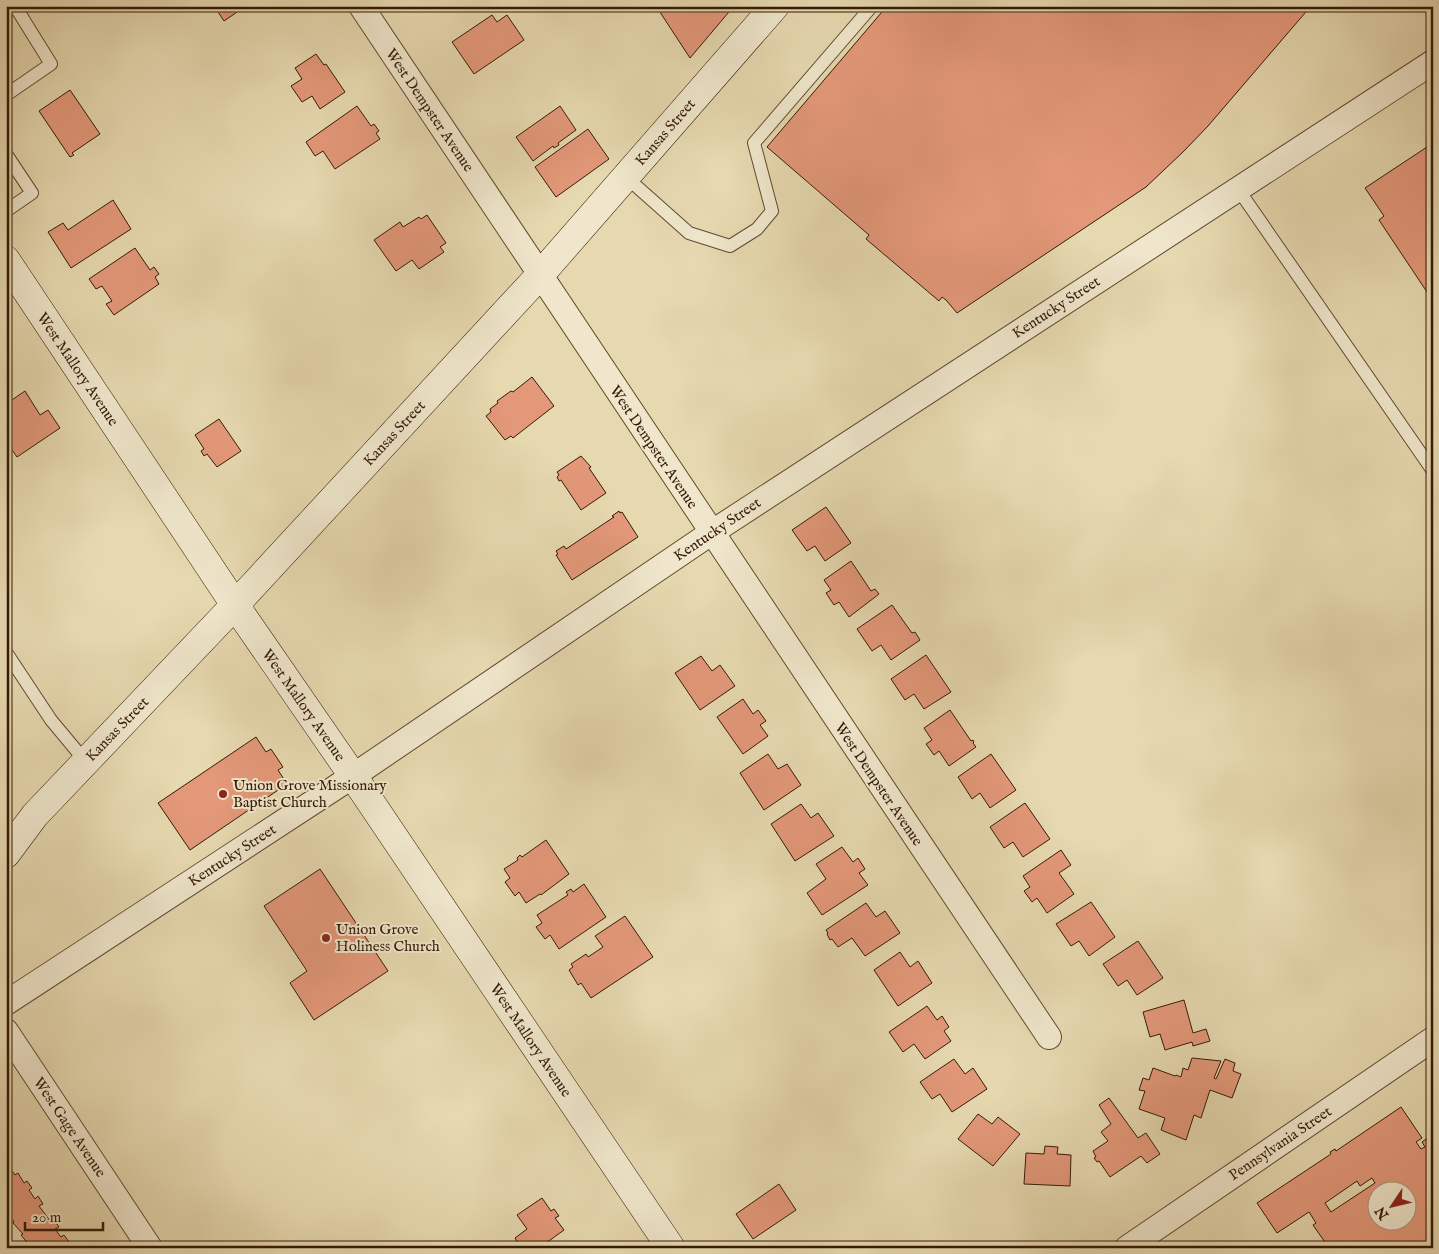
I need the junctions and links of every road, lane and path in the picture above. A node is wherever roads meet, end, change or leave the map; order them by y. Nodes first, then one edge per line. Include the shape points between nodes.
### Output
1 (15, 6) edge
2 (360, 6) edge
3 (775, 6) edge
4 (872, 6) edge
5 (1433, 62) edge
6 (6, 95) edge
7 (6, 154) edge
8 (626, 177) junction
9 (1238, 189) junction
10 (6, 211) edge
11 (6, 260) edge
12 (540, 275) junction
13 (1433, 471) edge
14 (711, 533) junction
15 (235, 605) junction
16 (6, 652) edge
17 (86, 762) junction
18 (353, 776) junction
19 (6, 854) edge
20 (6, 1003) edge
21 (6, 1031) edge
22 (1049, 1037) dead end
23 (1433, 1039) edge
24 (150, 1248) edge
25 (671, 1248) edge
26 (1127, 1248) edge

1 - 6 lane via 51,64
2 - 12 street, West Dempster Avenue
3 - 8 main road, Kansas Street
4 - 8 lane via 754,143 772,211 757,229 730,246 689,233
5 - 9 street, Kentucky Street
7 - 10 lane via 32,193
8 - 12 main road, Kansas Street
9 - 13 lane
9 - 14 street, Kentucky Street
11 - 15 main road, West Mallory Avenue
12 - 14 street, West Dempster Avenue
12 - 15 main road, Kansas Street
14 - 18 street, Kentucky Street
14 - 22 street, West Dempster Avenue
15 - 17 main road, Kansas Street
15 - 18 main road, West Mallory Avenue
16 - 17 lane via 51,720
17 - 19 main road, Kansas Street via 35,815
18 - 20 street, Kentucky Street
18 - 25 main road, West Mallory Avenue
21 - 24 street, West Gage Avenue
23 - 26 street, Pennsylvania Street

